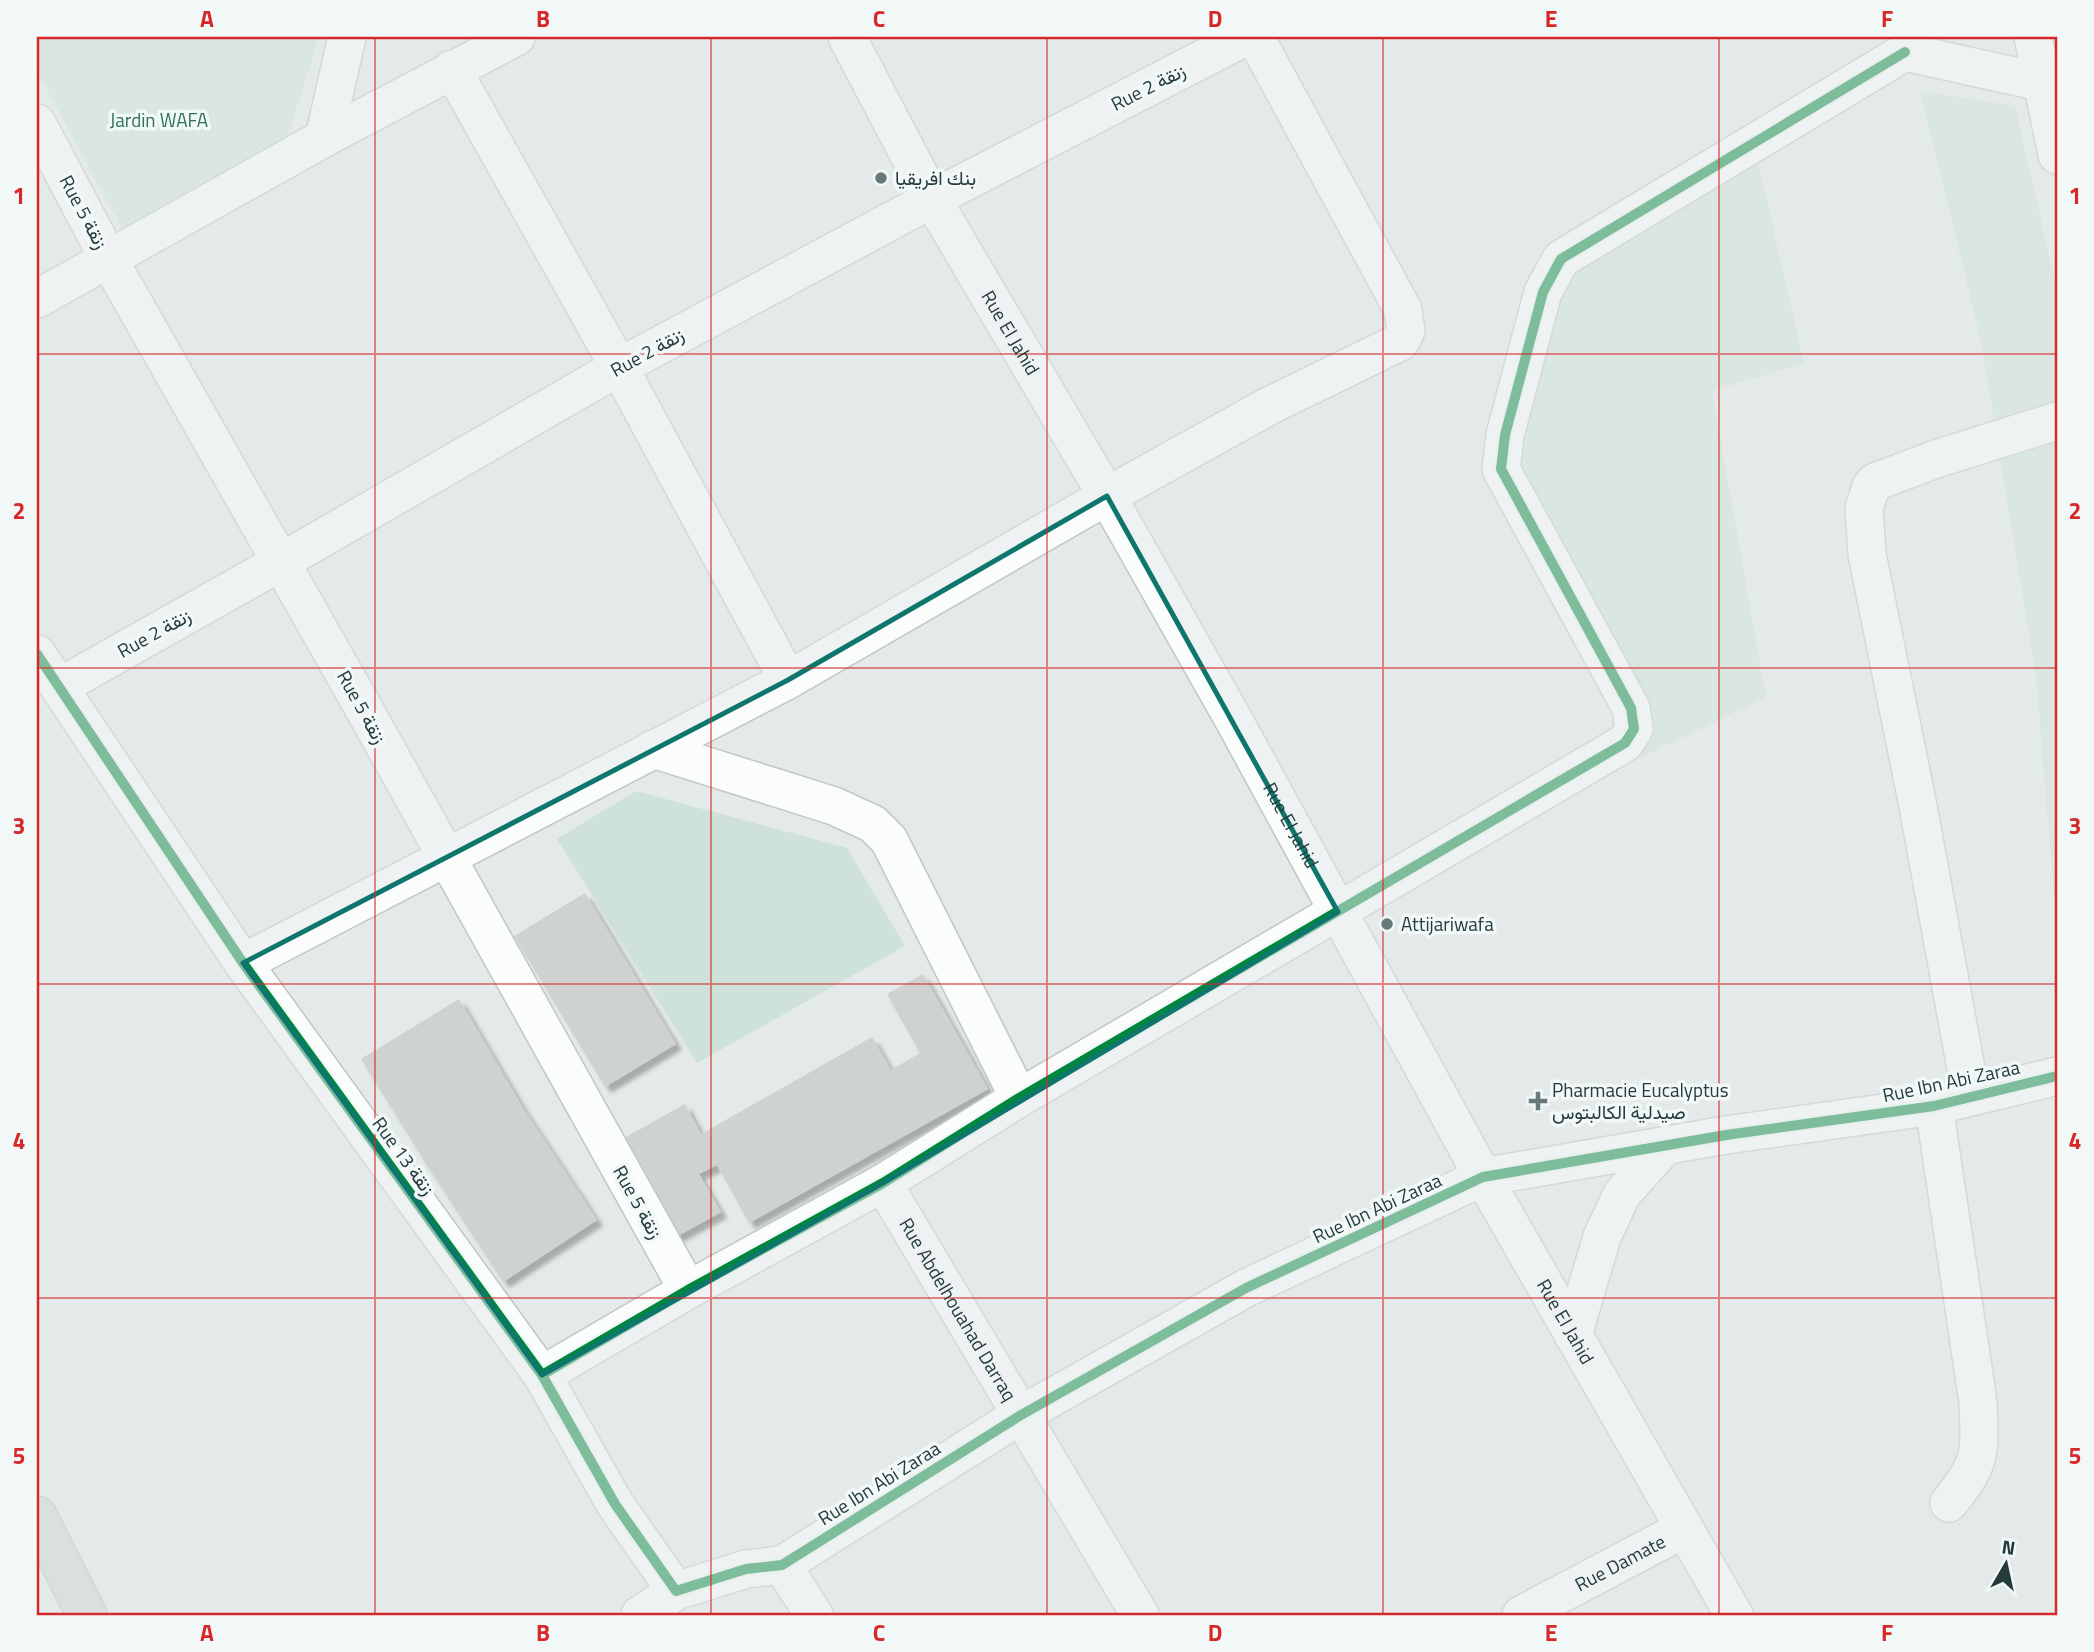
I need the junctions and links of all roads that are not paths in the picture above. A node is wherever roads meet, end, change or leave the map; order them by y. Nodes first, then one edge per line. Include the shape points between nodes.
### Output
1 (346, 37) edge
2 (516, 37) edge
3 (847, 37) edge
4 (1245, 37) edge
5 (1255, 37) edge
6 (2033, 37) edge
7 (1911, 44) edge
8 (452, 69) junction
9 (2041, 82) junction
10 (37, 123) edge
11 (324, 138) junction
12 (2057, 155) edge
13 (932, 199) junction
14 (108, 258) junction
15 (37, 299) edge
16 (619, 367) junction
17 (2057, 421) edge
18 (1107, 496) junction
19 (279, 563) junction
20 (37, 654) edge
21 (788, 680) junction
22 (59, 687) junction
23 (653, 750) junction
24 (445, 858) junction
25 (1338, 912) junction
26 (243, 963) junction
27 (2057, 1076) edge
28 (1971, 1096) junction
29 (1019, 1098) junction
30 (1934, 1106) junction
31 (1665, 1146) junction
32 (1483, 1177) junction
33 (883, 1183) junction
34 (688, 1290) junction
35 (1573, 1335) junction
36 (542, 1375) junction
37 (1021, 1415) junction
38 (1950, 1503) dead end
39 (37, 1516) edge
40 (1684, 1529) junction
41 (782, 1565) junction
42 (676, 1591) junction
43 (87, 1615) edge
44 (640, 1615) edge
45 (814, 1615) edge
46 (1140, 1615) edge
47 (1521, 1615) edge
48 (1734, 1615) edge

1 - 11 street
2 - 8 street
3 - 13 street, Rue El Jahid
4 - 13 street, Rue 2 زنقة
5 - 18 street via 1403,310 1406,331 1400,342 1269,406
6 - 9 street
7 - 9 street
7 - 25 street via 1561,259 1543,292 1504,435 1501,469 1631,708 1634,729 1625,743
8 - 11 street
8 - 16 street
9 - 12 street
10 - 14 street, Rue 5 زنقة
11 - 14 street
13 - 16 street, Rue 2 زنقة
13 - 18 street, Rue El Jahid
14 - 15 street
14 - 19 street, Rue 5 زنقة
16 - 19 street, Rue 2 زنقة
16 - 21 street
17 - 28 street via 1875,482 1864,508 1867,554 1919,806
18 - 21 street
18 - 25 street, Rue El Jahid
19 - 22 street, Rue 2 زنقة
19 - 24 street, Rue 5 زنقة
20 - 22 street, Rue 13 زنقة
21 - 23 street
22 - 26 street, Rue 13 زنقة
23 - 24 street
23 - 29 street via 834,806 873,824 889,840
24 - 26 street
24 - 34 street, Rue 5 زنقة
25 - 29 street
25 - 32 street, Rue El Jahid
26 - 36 street, Rue 13 زنقة
27 - 28 street, Rue Ibn Abi Zaraa
28 - 30 street, Rue Ibn Abi Zaraa
29 - 33 street
30 - 31 street, Rue Ibn Abi Zaraa
30 - 38 street via 1980,1439 1969,1478
31 - 32 street, Rue Ibn Abi Zaraa
31 - 35 street via 1622,1194 1602,1237
32 - 35 street, Rue El Jahid
32 - 37 street, Rue Ibn Abi Zaraa via 1246,1288
33 - 34 street
33 - 37 street, Rue Abdelhouahad Darraq
34 - 36 street
35 - 40 street, Rue El Jahid
36 - 42 street, Rue 13 زنقة via 615,1504
37 - 41 street, Rue Ibn Abi Zaraa
37 - 46 street, Rue Abdelhouahad Darraq
39 - 43 main road
40 - 47 street, Rue Damate
40 - 48 street, Rue El Jahid
41 - 42 street via 746,1569
41 - 45 street
42 - 44 street

